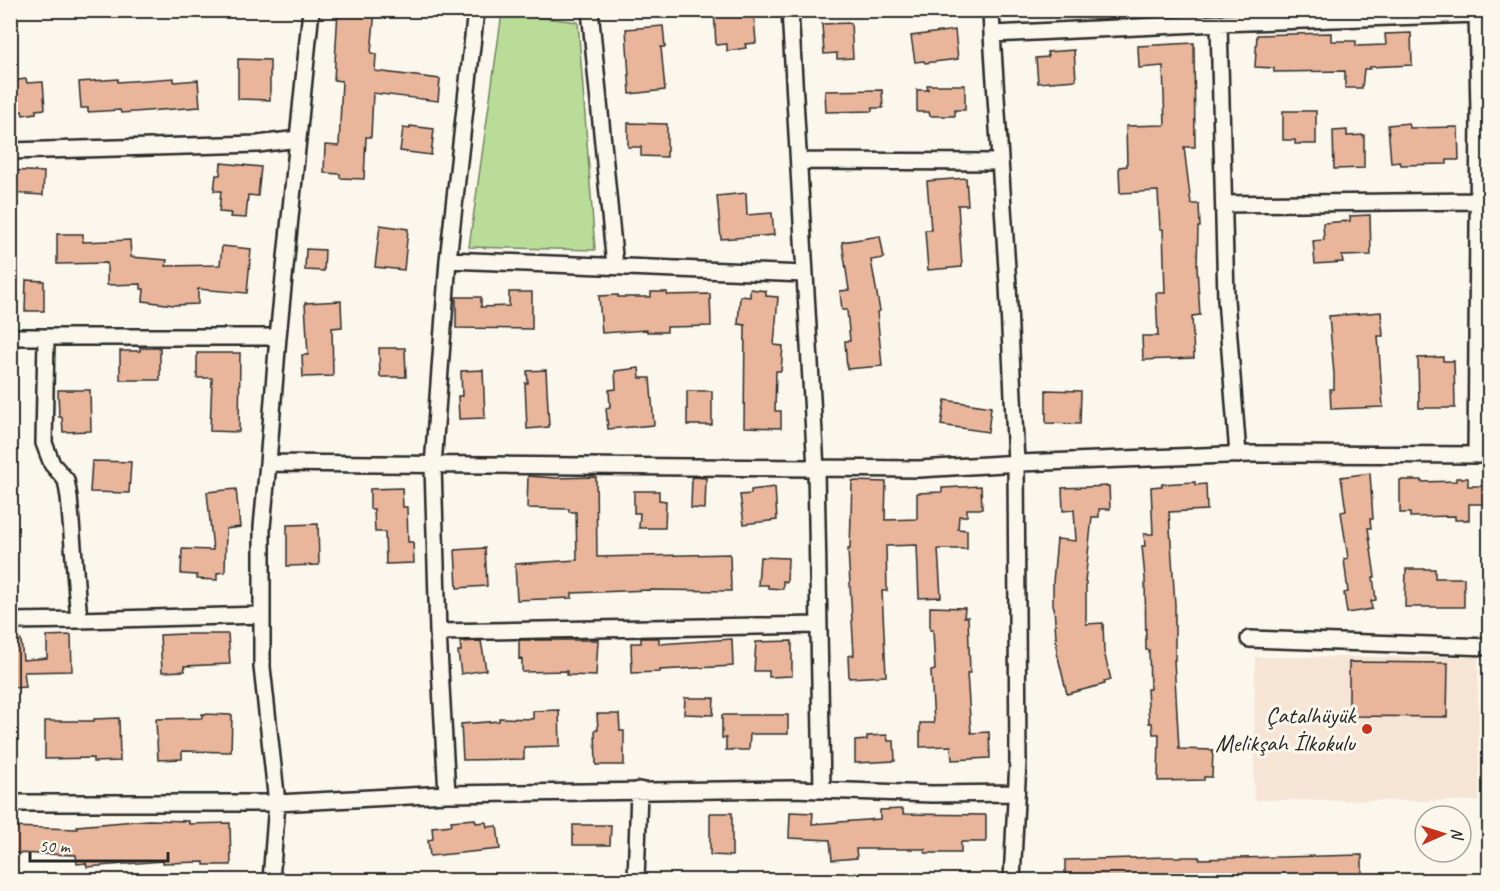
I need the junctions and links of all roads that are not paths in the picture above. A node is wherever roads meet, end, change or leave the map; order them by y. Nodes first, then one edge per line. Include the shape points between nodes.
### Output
1 (310, 10) edge
2 (476, 10) edge
3 (590, 10) edge
4 (790, 10) edge
5 (991, 10) edge
6 (1477, 12) edge
7 (1219, 23) junction
8 (993, 34) junction
9 (1484, 113) edge
10 (298, 139) junction
11 (10, 151) edge
12 (799, 161) junction
13 (1000, 162) junction
14 (1479, 201) junction
15 (1225, 204) junction
16 (448, 260) junction
17 (615, 266) junction
18 (805, 274) junction
19 (10, 337) edge
20 (278, 337) junction
21 (46, 338) junction
22 (1238, 455) junction
23 (1483, 455) edge
24 (268, 462) junction
25 (1017, 463) junction
26 (433, 466) junction
27 (816, 469) junction
28 (262, 615) junction
29 (79, 620) junction
30 (10, 621) edge
31 (818, 625) junction
32 (438, 632) junction
33 (1249, 639) dead end
34 (1490, 646) edge
35 (639, 790) junction
36 (822, 790) junction
37 (1016, 793) junction
38 (447, 794) junction
39 (10, 803) edge
40 (277, 803) junction
41 (271, 880) edge
42 (636, 880) edge
43 (1012, 880) edge

1 - 10 street
2 - 16 street
3 - 17 street
4 - 12 street
5 - 8 street
6 - 7 street
6 - 9 street
7 - 8 street
7 - 15 street
8 - 13 street
9 - 14 street
10 - 11 street via 258,144
10 - 20 street
12 - 13 street
12 - 18 street
13 - 25 street
14 - 15 street
14 - 23 street
15 - 22 street via 1226,299
16 - 17 street
16 - 26 street
17 - 18 street
18 - 27 street
19 - 21 street
20 - 21 street
20 - 24 street
21 - 29 street via 44,443 52,464 66,480
22 - 23 street
22 - 25 street
24 - 26 street
24 - 28 street via 262,526
25 - 27 street via 919,470
25 - 37 street
26 - 27 street
26 - 32 street
27 - 31 street
28 - 29 street
28 - 40 street via 262,667
29 - 30 street
31 - 32 street
31 - 36 street
32 - 38 street
33 - 34 street
35 - 36 street
35 - 38 street
35 - 42 street
36 - 37 street
37 - 43 street
38 - 40 street
39 - 40 street
40 - 41 street

